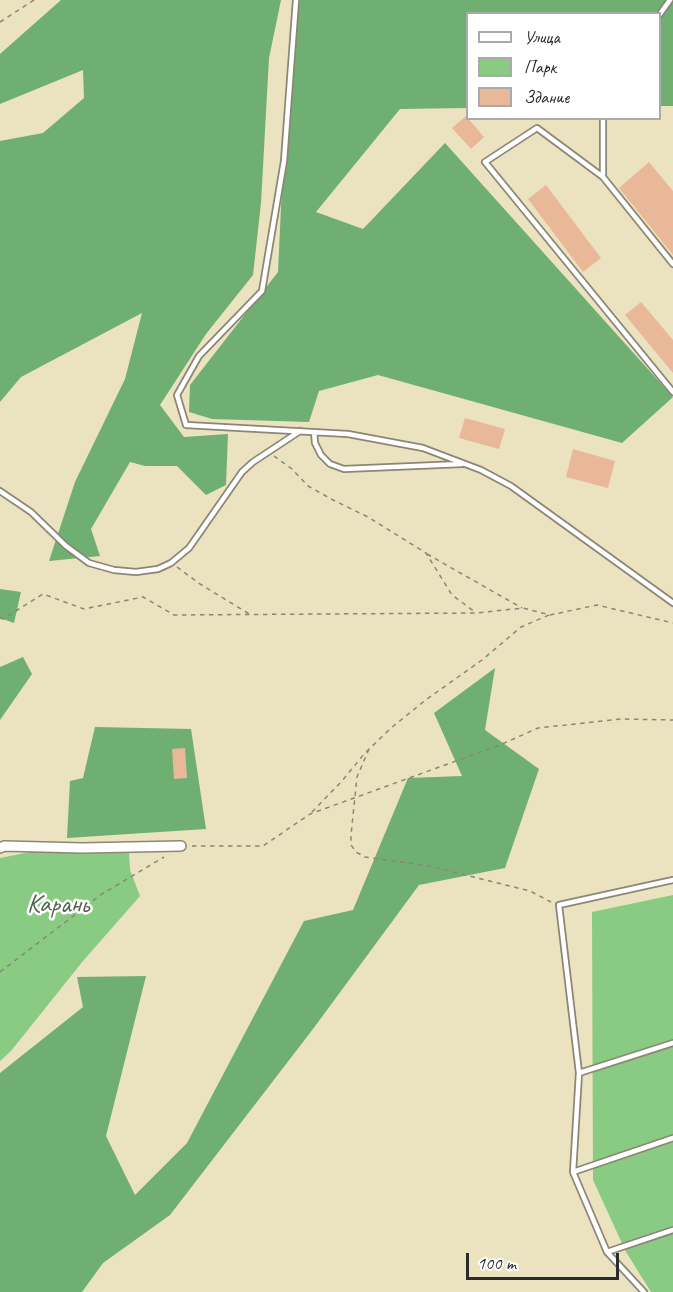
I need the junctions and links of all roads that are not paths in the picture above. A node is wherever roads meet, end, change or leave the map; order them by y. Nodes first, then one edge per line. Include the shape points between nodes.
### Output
1 (296, 0) edge
2 (670, 0) edge
3 (661, 13) edge
4 (603, 120) edge
5 (603, 177) junction
6 (673, 264) edge
7 (673, 392) edge
8 (301, 431) junction
9 (314, 432) junction
10 (464, 464) junction
11 (0, 490) edge
12 (673, 603) edge
13 (181, 846) road end
14 (0, 848) edge
15 (673, 880) edge
16 (673, 1043) edge
17 (579, 1073) junction
18 (673, 1138) edge
19 (573, 1172) junction
20 (673, 1230) edge
21 (607, 1252) junction
22 (644, 1292) edge

1 - 8 lane via 284,161 262,291 199,356 177,395 186,425
2 - 3 lane
4 - 5 lane
5 - 6 lane
5 - 7 lane via 537,128 485,162
8 - 9 lane
8 - 11 lane via 242,472 189,548 158,569 136,572 89,563
9 - 10 lane via 423,448
9 - 10 lane via 321,455 330,464 344,469
10 - 12 lane via 511,486
13 - 14 street
15 - 17 lane via 559,905
16 - 17 lane
17 - 19 lane
18 - 19 lane
19 - 21 lane
20 - 21 lane
21 - 22 lane

